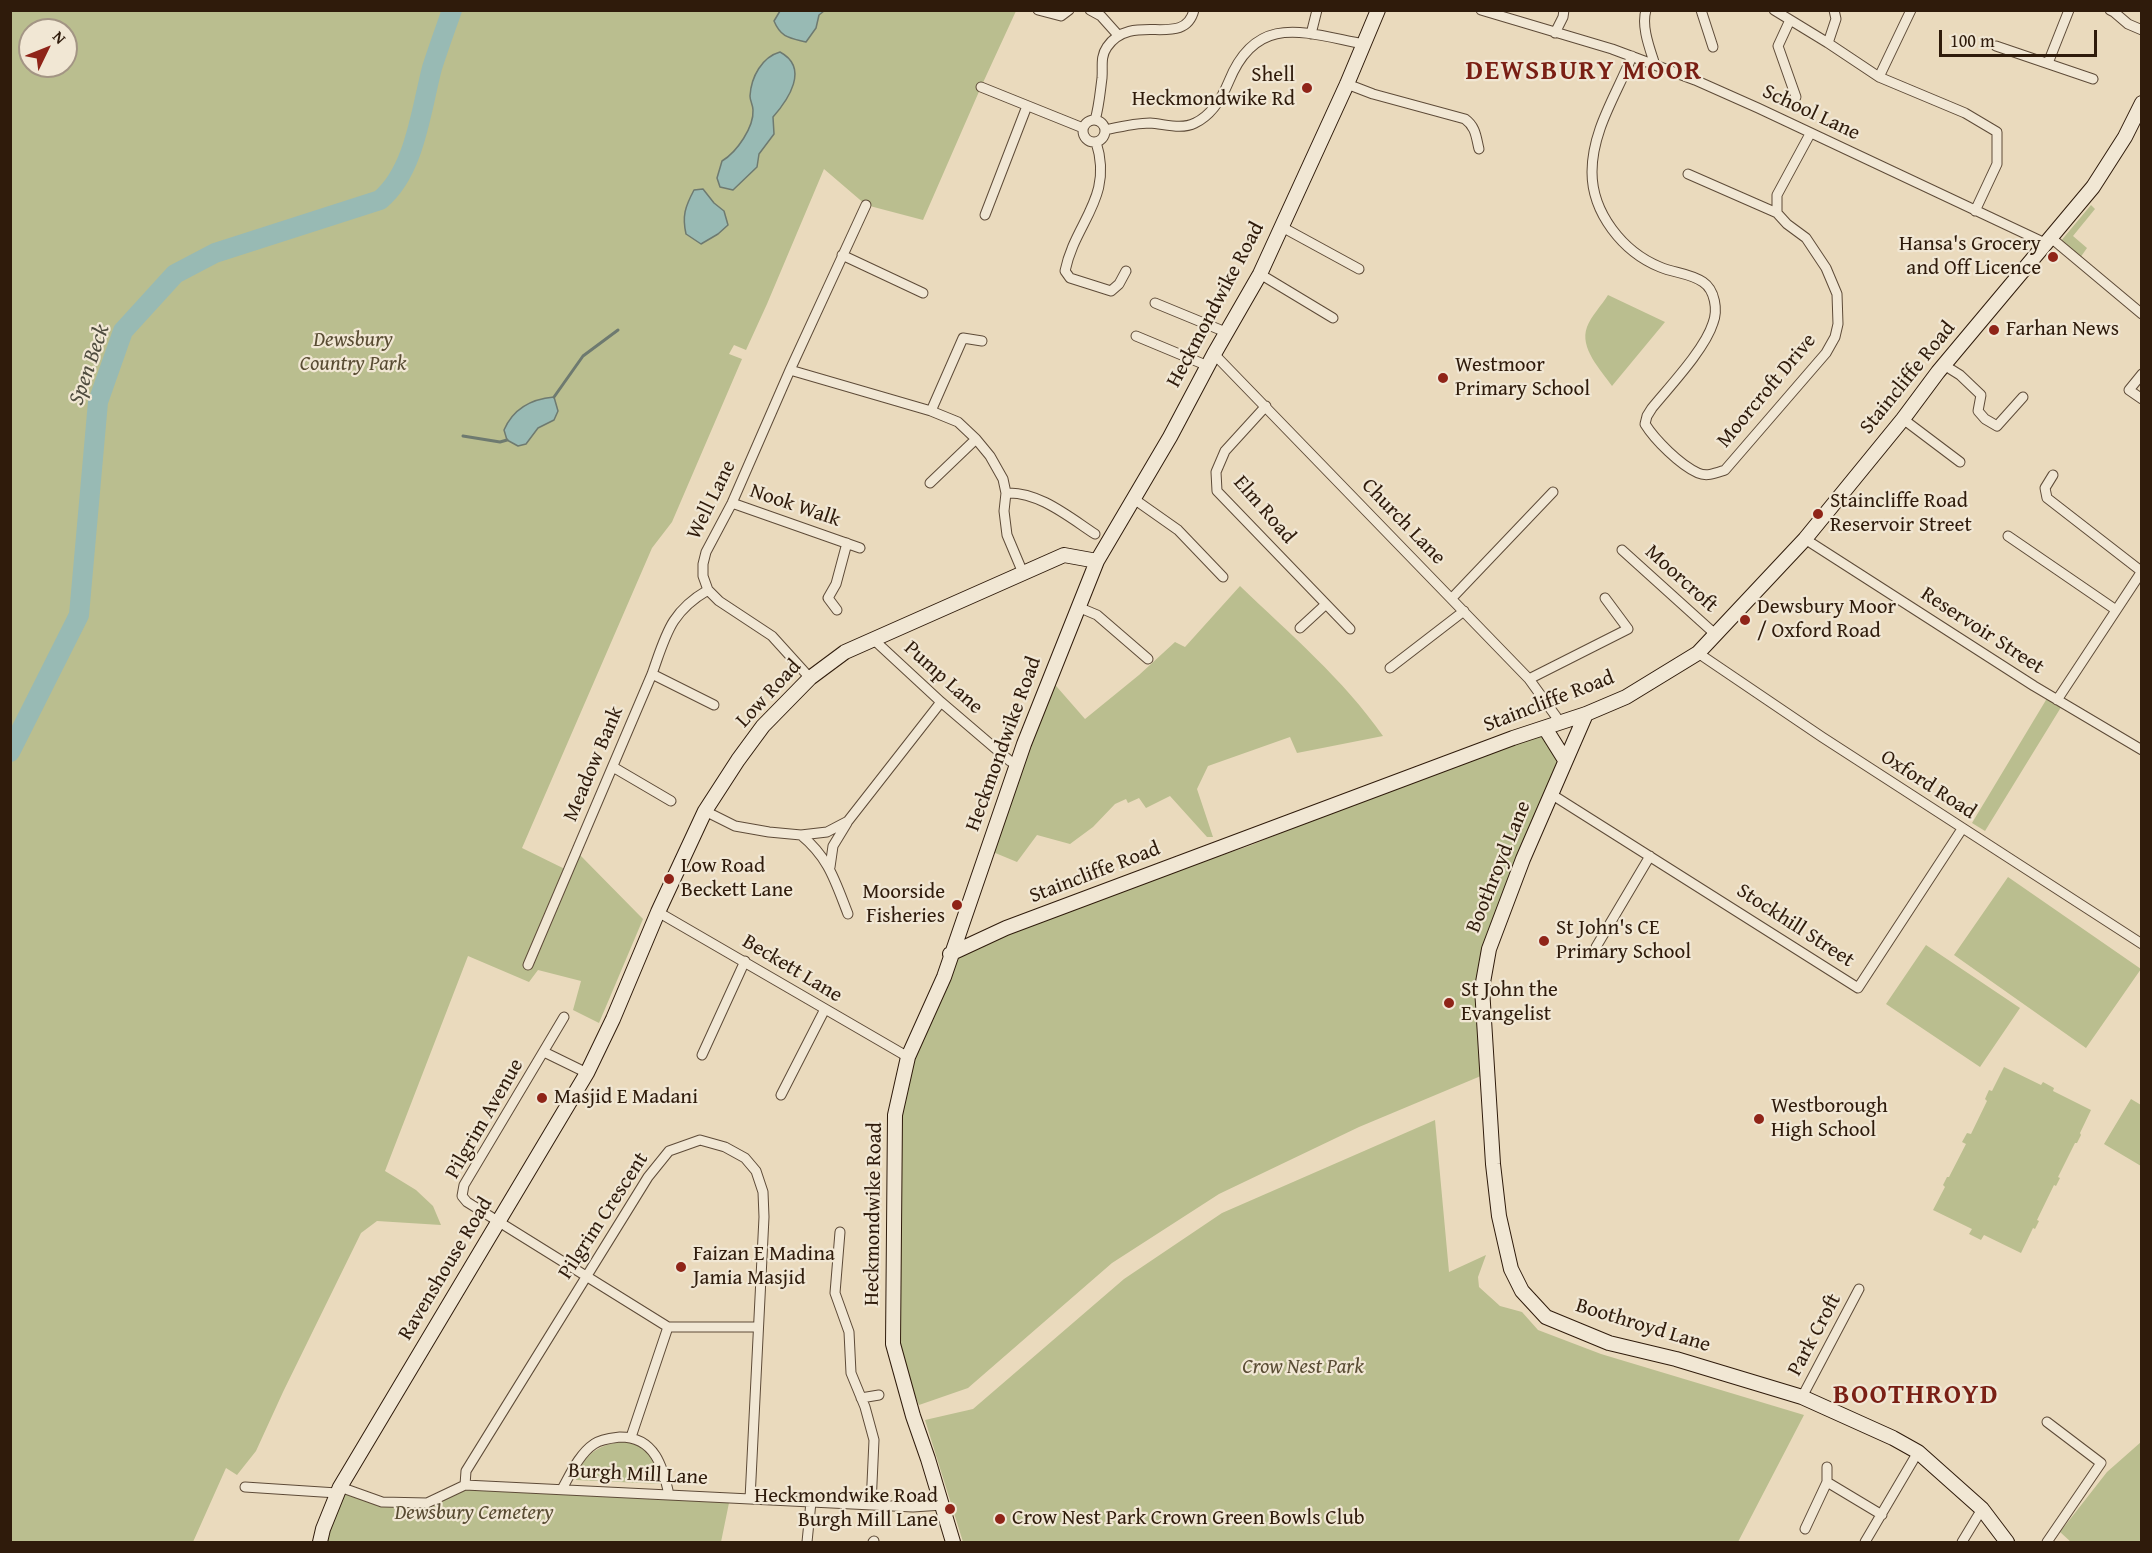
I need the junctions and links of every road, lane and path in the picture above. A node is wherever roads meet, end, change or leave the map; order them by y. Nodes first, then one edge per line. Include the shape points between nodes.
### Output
1 (1038, 10) edge
2 (1069, 10) edge
3 (1090, 10) edge
4 (1194, 10) edge
5 (1317, 10) edge
6 (1378, 10) edge
7 (1564, 10) edge
8 (1646, 10) edge
9 (1701, 10) edge
10 (1774, 10) edge
11 (1834, 10) edge
12 (1911, 10) edge
13 (2069, 10) edge
14 (2110, 10) edge
15 (1485, 11) edge
16 (1790, 20) junction
17 (2142, 30) edge
18 (1555, 33) junction
19 (1311, 34) junction
20 (1118, 35) junction
21 (1828, 42) junction
22 (1364, 44) junction
23 (1996, 46) dead end
24 (1713, 47) dead end
25 (1632, 56) junction
26 (2048, 63) junction
27 (1655, 65) junction
28 (1880, 77) junction
29 (2093, 79) dead end
30 (1347, 84) junction
31 (981, 87) dead end
32 (1796, 97) dead end
33 (1028, 106) junction
34 (2141, 109) edge
35 (1095, 120) junction
36 (1083, 128) junction
37 (1105, 130) junction
38 (1810, 134) junction
39 (1096, 142) junction
40 (1479, 149) dead end
41 (1688, 174) dead end
42 (866, 205) dead end
43 (1975, 211) junction
44 (1777, 213) junction
45 (985, 215) dead end
46 (1282, 227) junction
47 (2047, 240) junction
48 (842, 255) junction
49 (1359, 269) dead end
50 (1126, 271) dead end
51 (1260, 274) junction
52 (923, 293) dead end
53 (1155, 303) dead end
54 (2142, 314) edge
55 (1333, 318) dead end
56 (1228, 333) junction
57 (1136, 336) dead end
58 (982, 340) dead end
59 (1211, 360) junction
60 (1944, 365) junction
61 (790, 370) junction
62 (2142, 374) edge
63 (2023, 398) dead end
64 (2142, 399) edge
65 (1266, 406) junction
66 (931, 411) junction
67 (1903, 419) junction
68 (976, 439) junction
69 (1960, 462) dead end
70 (2053, 475) dead end
71 (930, 483) dead end
72 (1552, 492) dead end
73 (1006, 493) junction
74 (1134, 499) junction
75 (732, 503) junction
76 (1095, 534) dead end
77 (2008, 536) dead end
78 (1805, 539) junction
79 (847, 543) junction
80 (860, 548) dead end
81 (1622, 550) dead end
82 (1097, 561) junction
83 (2141, 571) edge
84 (1023, 573) junction
85 (1223, 577) dead end
86 (708, 590) junction
87 (1452, 598) junction
88 (1605, 598) dead end
89 (1325, 604) junction
90 (1077, 607) junction
91 (837, 610) dead end
92 (2116, 610) junction
93 (1464, 611) junction
94 (1300, 628) dead end
95 (1350, 629) dead end
96 (1715, 634) junction
97 (873, 639) junction
98 (1698, 653) junction
99 (1148, 659) dead end
100 (1390, 668) dead end
101 (652, 674) junction
102 (810, 678) junction
103 (1529, 679) junction
104 (2057, 700) junction
105 (941, 702) junction
106 (714, 705) dead end
107 (1586, 714) junction
108 (1560, 722) junction
109 (1545, 728) junction
110 (2142, 750) edge
111 (1565, 760) junction
112 (1017, 765) junction
113 (613, 767) junction
114 (1551, 794) junction
115 (671, 801) dead end
116 (705, 811) junction
117 (848, 821) junction
118 (1962, 829) junction
119 (801, 835) junction
120 (1650, 856) junction
121 (830, 867) junction
122 (658, 912) junction
123 (848, 914) dead end
124 (2142, 944) edge
125 (1596, 947) dead end
126 (950, 954) junction
127 (745, 961) junction
128 (528, 965) dead end
129 (825, 1009) junction
130 (564, 1017) dead end
131 (614, 1019) joint
132 (544, 1052) junction
133 (702, 1055) dead end
134 (908, 1057) junction
135 (586, 1073) junction
136 (781, 1095) dead end
137 (499, 1221) junction
138 (840, 1232) dead end
139 (586, 1276) junction
140 (1859, 1289) dead end
141 (668, 1327) junction
142 (758, 1327) junction
143 (879, 1395) dead end
144 (1802, 1397) junction
145 (861, 1398) junction
146 (2048, 1422) dead end
147 (631, 1437) junction
148 (1918, 1452) junction
149 (1827, 1467) dead end
150 (1827, 1482) junction
151 (465, 1485) junction
152 (245, 1487) dead end
153 (562, 1489) junction
154 (338, 1490) junction
155 (669, 1495) junction
156 (750, 1499) junction
157 (811, 1502) junction
158 (871, 1505) junction
159 (942, 1505) junction
160 (1982, 1509) junction
161 (1882, 1515) junction
162 (1805, 1529) dead end
163 (320, 1542) edge
164 (807, 1542) edge
165 (953, 1542) edge
166 (1865, 1542) edge
167 (1962, 1542) edge
168 (2007, 1542) edge
169 (2047, 1542) edge

1 - 2 street via 1061,16
3 - 20 street
4 - 20 street via 1191,20 1176,29 1128,30
5 - 19 street
6 - 22 street, Heckmondwike Road
7 - 18 street
8 - 27 street via 1648,41
9 - 24 street
10 - 16 street
11 - 21 street via 1836,19
12 - 28 street
13 - 26 street
14 - 17 street
15 - 18 street, School Lane
16 - 21 street
16 - 32 street via 1778,46
18 - 25 street, School Lane
19 - 22 street
19 - 37 street via 1273,33 1262,37 1240,60 1223,97 1194,124 1171,127 1150,123
20 - 35 street via 1102,57
21 - 28 street
22 - 30 street, Heckmondwike Road
23 - 26 street
25 - 27 street, School Lane
25 - 44 street, Moorcroft Drive via 1594,145 1592,174 1596,201 1613,233 1638,255 1704,282 1714,297 1714,322 1708,335 1645,424 1676,458 1698,473 1710,475 1725,470 1835,338 1837,294 1826,268 1806,238
26 - 29 street
27 - 38 street, School Lane
28 - 43 street via 1965,112 1997,132 1997,164
30 - 40 street via 1465,119 1475,130
30 - 46 street, Heckmondwike Road
31 - 33 street
33 - 36 street
33 - 45 street
34 - 47 street, Staincliffe Road via 2093,187
35 - 36 street
35 - 37 street
36 - 39 street via 1086,139
37 - 39 street
38 - 43 street, School Lane
38 - 44 street via 1777,195
39 - 50 street via 1102,170 1099,191 1074,242 1065,271 1070,278 1111,291
41 - 44 street, Moorcroft Drive
42 - 48 street, Well Lane
43 - 47 street, School Lane
46 - 49 street
46 - 51 street, Heckmondwike Road
47 - 54 street, School Lane
47 - 60 street, Staincliffe Road
48 - 52 street
48 - 61 street, Well Lane
51 - 55 street
51 - 56 street, Heckmondwike Road
53 - 56 street
56 - 59 street, Heckmondwike Road
57 - 59 street
58 - 66 street via 963,338
59 - 65 street, Church Lane
59 - 74 street, Heckmondwike Road
60 - 63 street via 1982,394 1978,411 1997,426
60 - 67 street, Staincliffe Road
61 - 66 street
61 - 75 street, Well Lane
62 - 64 street via 2129,390
65 - 87 street, Church Lane
65 - 89 street, Elm Road via 1226,451 1216,472 1217,491
66 - 68 street via 958,422
67 - 69 street
67 - 78 street, Staincliffe Road
68 - 71 street
68 - 73 street via 1004,479
70 - 83 street via 2045,488 2047,498
72 - 87 street
73 - 76 street via 1034,498
73 - 84 street via 1007,535
74 - 82 street, Heckmondwike Road
74 - 85 street via 1178,530
75 - 79 street, Nook Walk
75 - 86 street, Well Lane via 706,552 703,576
77 - 92 street
78 - 96 street, Staincliffe Road
78 - 104 street, Reservoir Street
79 - 80 street, Nook Walk
79 - 91 street, Nook Walk via 828,598
81 - 96 street, Moorcroft
82 - 84 street, Low Road via 1064,555
82 - 90 street, Heckmondwike Road
83 - 92 street
84 - 97 street, Low Road
86 - 101 street, Meadow Bank via 683,607 669,627
86 - 102 street via 772,636
87 - 93 street, Church Lane
88 - 103 street via 1628,629
89 - 94 street
89 - 95 street, Elm Road
90 - 99 street via 1097,615
90 - 112 street, Heckmondwike Road
92 - 104 street
93 - 100 street
93 - 103 street, Church Lane
96 - 98 street, Staincliffe Road
97 - 102 street, Low Road via 845,652
97 - 105 street, Pump Lane
98 - 107 street, Staincliffe Road via 1626,697
98 - 118 street, Oxford Road
101 - 106 street
101 - 113 street, Meadow Bank
102 - 116 street, Low Road via 763,726
103 - 108 street, Church Lane
104 - 110 street, Reservoir Street
105 - 112 street, Pump Lane
105 - 117 street
107 - 108 street, Staincliffe Road
107 - 111 street, Boothroyd Lane
108 - 109 street, Staincliffe Road
109 - 111 street
109 - 126 street, Staincliffe Road via 1006,928
111 - 114 street, Boothroyd Lane
112 - 126 street, Heckmondwike Road
113 - 115 street
113 - 128 street, Meadow Bank
114 - 120 street, Stockhill Street
114 - 144 street, Boothroyd Lane via 1489,950 1482,988 1494,1174 1511,1269 1522,1291 1546,1317 1609,1342
116 - 119 street via 735,826
116 - 122 street, Low Road
117 - 119 street via 826,832
117 - 121 street via 833,846
118 - 120 street, Stockhill Street via 1858,988
118 - 124 street, Oxford Road
119 - 121 street
120 - 125 street
121 - 123 street
122 - 127 street, Beckett Lane
122 - 131 street, Low Road
126 - 134 street, Heckmondwike Road via 944,977
127 - 129 street, Beckett Lane
127 - 133 street
129 - 134 street, Beckett Lane
129 - 136 street
130 - 132 street, Pilgrim Avenue
131 - 135 street, Ravenshouse Road
132 - 135 street, Pilgrim Avenue
132 - 137 street, Pilgrim Avenue via 464,1185 462,1196 467,1202
134 - 159 street, Heckmondwike Road via 896,1115 893,1344
135 - 137 street, Ravenshouse Road
137 - 139 street, Pilgrim Avenue
137 - 154 street, Ravenshouse Road
138 - 145 street via 836,1293 849,1332 850,1373
139 - 141 street, Pilgrim Avenue
139 - 142 street, Pilgrim Crescent via 648,1177 669,1151 700,1140 725,1147 745,1158 756,1171 763,1192
139 - 151 street, Pilgrim Crescent via 466,1471
140 - 144 street, Park Croft
141 - 142 street
141 - 147 street
142 - 156 street, Pilgrim Crescent
143 - 145 street
144 - 148 street, Boothroyd Lane
145 - 158 street via 874,1440
146 - 169 street via 2101,1463
147 - 153 street via 594,1443
147 - 155 street via 651,1448 663,1469
148 - 160 street, Boothroyd Lane
148 - 161 street
149 - 150 street
150 - 161 street
150 - 162 street
151 - 153 street, Burgh Mill Lane
151 - 154 street, Burgh Mill Lane via 427,1503 382,1502
152 - 154 street, Burgh Mill Lane
153 - 155 street, Burgh Mill Lane
154 - 163 street, Ravenshouse Road
155 - 156 street, Burgh Mill Lane
156 - 157 street, Burgh Mill Lane
157 - 158 street, Burgh Mill Lane
157 - 164 street
158 - 159 street, Burgh Mill Lane
159 - 165 street, Heckmondwike Road
160 - 167 street
160 - 168 street, Boothroyd Lane
161 - 166 street

